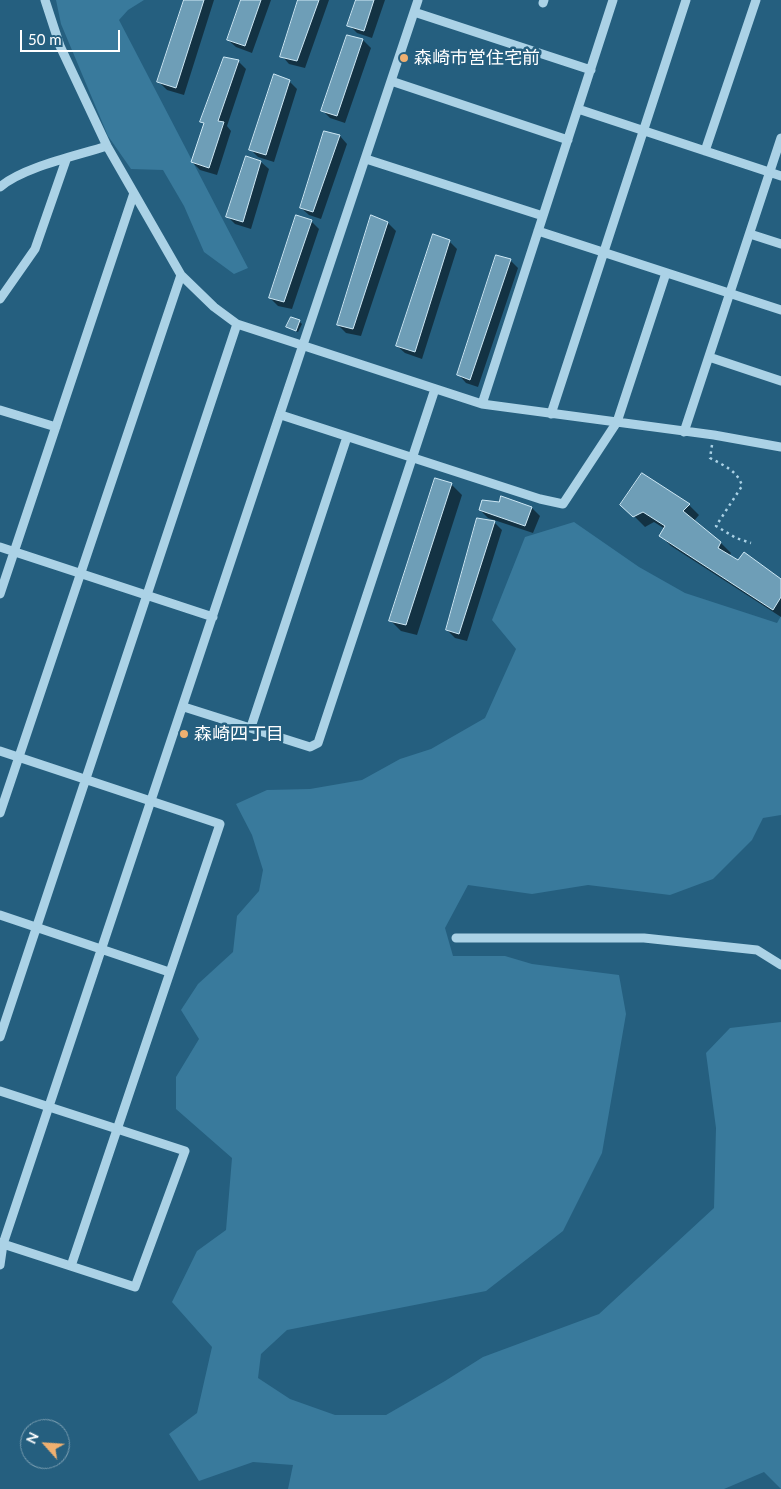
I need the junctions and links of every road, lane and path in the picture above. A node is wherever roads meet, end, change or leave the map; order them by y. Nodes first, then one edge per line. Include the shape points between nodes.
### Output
1 (45, 0) edge
2 (418, 0) edge
3 (613, 0) edge
4 (686, 0) edge
5 (756, 0) edge
6 (414, 12) junction
7 (591, 70) junction
8 (391, 81) junction
9 (578, 109) junction
10 (643, 130) junction
11 (781, 138) edge
12 (568, 140) junction
13 (107, 146) junction
14 (705, 151) junction
15 (366, 159) junction
16 (66, 160) junction
17 (770, 172) junction
18 (781, 176) edge
19 (0, 187) edge
20 (134, 193) junction
21 (543, 216) junction
22 (538, 231) junction
23 (750, 234) junction
24 (781, 244) edge
25 (603, 252) junction
26 (666, 272) junction
27 (181, 275) junction
28 (730, 294) junction
29 (0, 299) edge
30 (781, 310) edge
31 (238, 324) junction
32 (304, 347) junction
33 (710, 357) junction
34 (781, 381) edge
35 (435, 389) junction
36 (482, 404) junction
37 (0, 410) edge
38 (551, 414) junction
39 (280, 415) junction
40 (617, 422) junction
41 (56, 427) junction
42 (684, 432) junction
43 (714, 435) junction
44 (347, 437) junction
45 (781, 447) edge
46 (413, 459) junction
47 (751, 543) dead end
48 (0, 547) edge
49 (14, 552) junction
50 (80, 573) junction
51 (0, 594) edge
52 (147, 595) junction
53 (213, 617) junction
54 (184, 707) junction
55 (251, 727) junction
56 (0, 751) edge
57 (19, 757) junction
58 (86, 779) junction
59 (152, 801) junction
60 (0, 813) edge
61 (0, 915) edge
62 (37, 927) junction
63 (456, 938) dead end
64 (102, 949) junction
65 (781, 964) edge
66 (169, 972) junction
67 (0, 1037) edge
68 (0, 1091) edge
69 (49, 1107) junction
70 (116, 1129) junction
71 (1, 1244) edge
72 (0, 1265) edge
73 (71, 1266) junction

1 - 13 street via 60,46
2 - 6 street
3 - 7 street
4 - 10 street
5 - 14 street
6 - 7 street
6 - 8 street
7 - 9 street
8 - 12 street
8 - 15 street
9 - 10 street
9 - 12 street
10 - 14 street
10 - 25 street
11 - 17 street
12 - 21 street
13 - 16 street
13 - 20 street
14 - 17 street
15 - 21 street
15 - 32 street
16 - 19 street via 23,173
16 - 29 street via 36,248
17 - 18 street
17 - 23 street
20 - 27 street
20 - 41 street
21 - 22 street
22 - 25 street
22 - 36 street
23 - 24 street
23 - 28 street
25 - 26 street
25 - 38 street
26 - 28 street
26 - 40 street
27 - 31 street via 214,307
27 - 50 street
28 - 30 street
28 - 33 street
31 - 32 street
31 - 52 street
32 - 35 street
32 - 39 street
33 - 34 street
33 - 42 street
35 - 36 street
35 - 46 street
36 - 38 street
37 - 41 street
38 - 40 street
39 - 44 street
39 - 53 street
40 - 42 street
40 - 46 street via 563,504 540,500
41 - 49 street
42 - 43 street
43 - 45 street
43 - 47 path via 710,458 730,469 740,478 742,486 716,526
44 - 46 street
44 - 55 street
46 - 55 street via 318,743 310,747
48 - 49 street
49 - 50 street
49 - 51 street
50 - 52 street
50 - 57 street
52 - 53 street
52 - 58 street
53 - 54 street
54 - 55 street
54 - 59 street
56 - 57 street
57 - 58 street
57 - 60 street
58 - 59 street
58 - 62 street
59 - 64 street
59 - 66 street via 220,824
61 - 62 street
62 - 64 street
62 - 67 street
63 - 65 street via 644,938 757,950
64 - 66 street
64 - 69 street
66 - 70 street
68 - 69 street
69 - 70 street
69 - 71 street
70 - 73 street
70 - 73 street via 185,1151 135,1287
71 - 72 street
71 - 73 street

